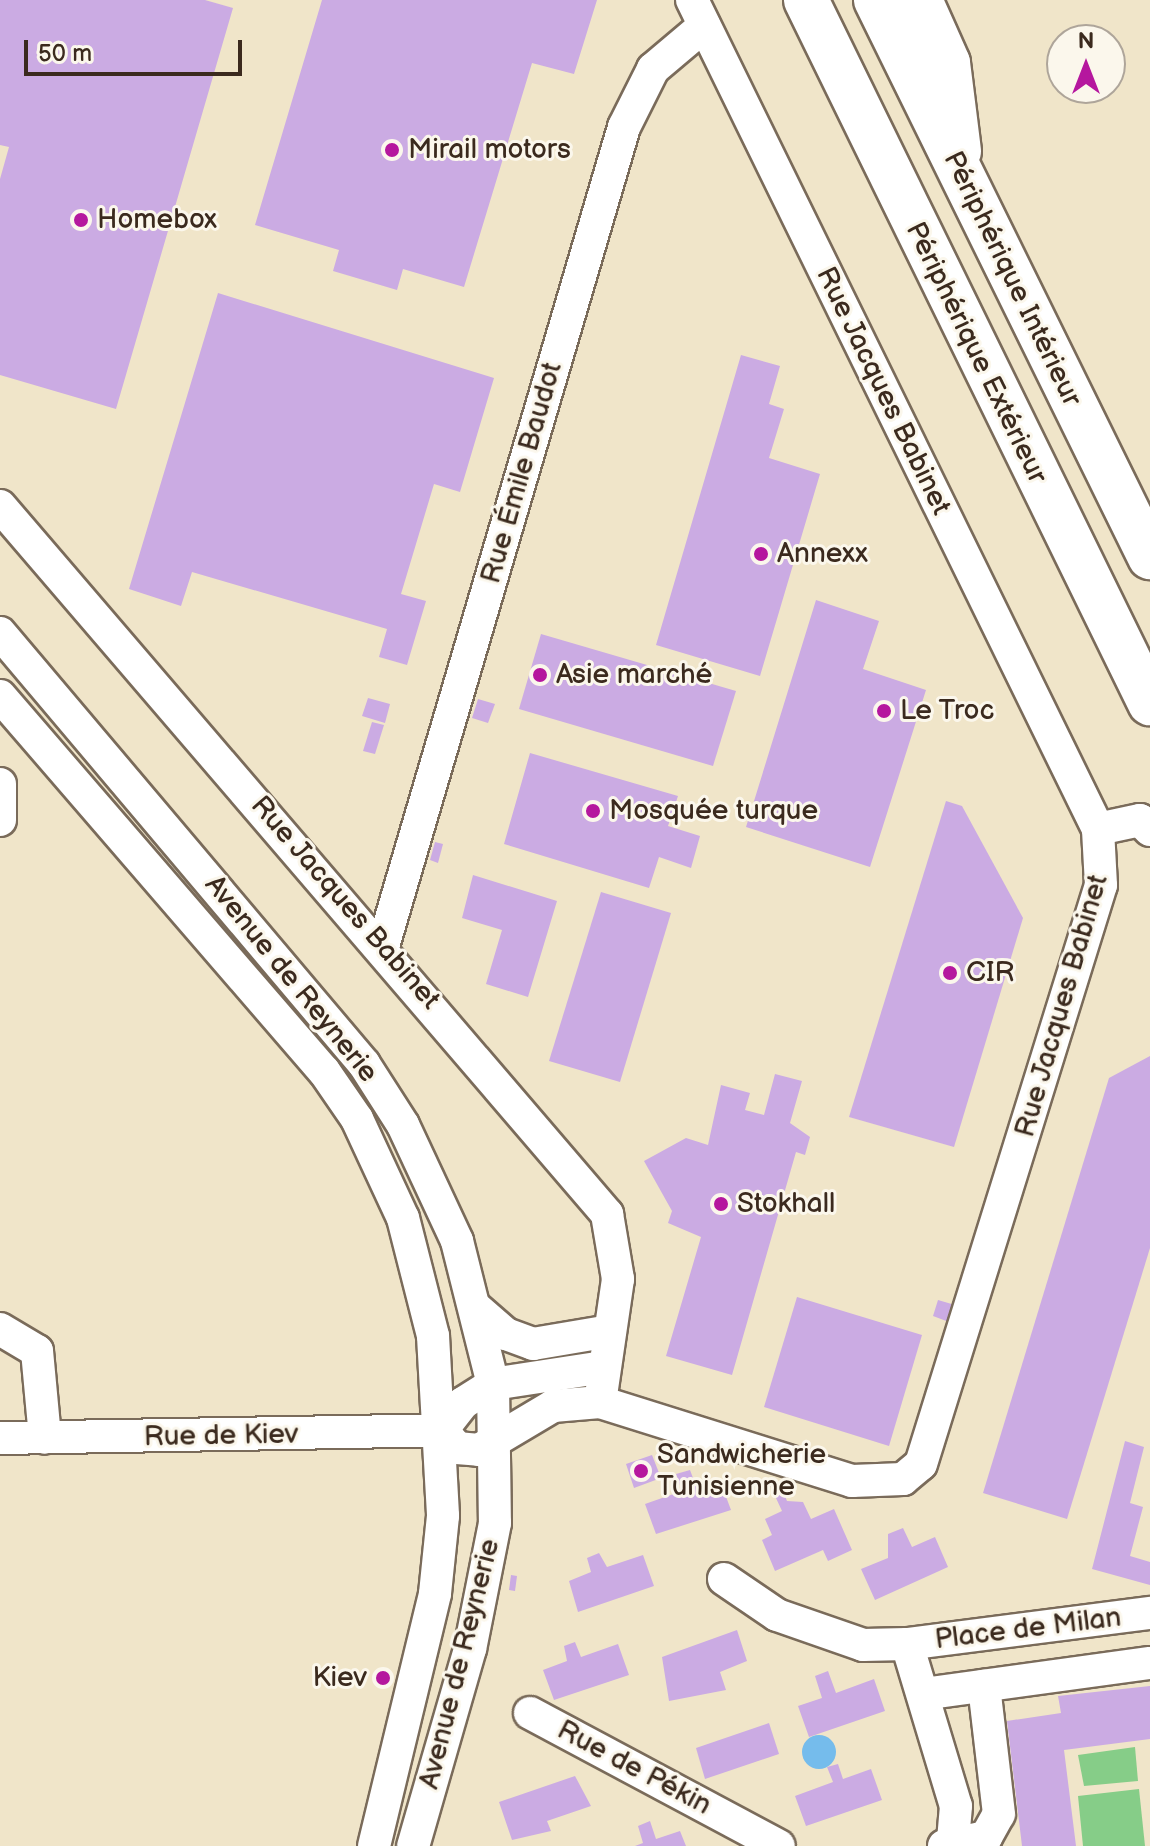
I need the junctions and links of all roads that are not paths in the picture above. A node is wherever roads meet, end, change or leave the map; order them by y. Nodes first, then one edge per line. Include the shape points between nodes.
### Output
1 (806, 0) edge
2 (876, 0) edge
3 (920, 0) edge
4 (698, 13) edge
5 (962, 173) junction
6 (0, 506) edge
7 (1150, 557) edge
8 (0, 633) edge
9 (0, 696) edge
10 (1150, 703) edge
11 (0, 784) edge
12 (0, 820) edge
13 (1098, 829) junction
14 (1150, 830) edge
15 (383, 946) junction
16 (476, 1308) junction
17 (0, 1329) edge
18 (610, 1331) junction
19 (604, 1367) junction
20 (493, 1384) junction
21 (600, 1402) junction
22 (442, 1430) junction
23 (0, 1438) edge
24 (45, 1438) junction
25 (498, 1442) junction
26 (724, 1579) dead end
27 (1150, 1613) edge
28 (907, 1644) junction
29 (1150, 1663) edge
30 (984, 1686) junction
31 (923, 1694) junction
32 (530, 1713) dead end
33 (948, 1845) edge
34 (374, 1846) edge
35 (413, 1846) edge
36 (779, 1846) edge

1 - 10 highway, Périphérique Extérieur
2 - 5 highway, Périphérique Intérieur
3 - 5 highway via 948,63
4 - 13 street, Rue Jacques Babinet
4 - 15 street, Rue Émile Baudot via 653,69 624,127
5 - 7 highway, Périphérique Intérieur
6 - 15 street, Rue Jacques Babinet
8 - 16 street, Avenue de Reynerie via 364,1064 434,1188
9 - 22 street, Avenue de Reynerie via 286,1023 357,1119 423,1280
11 - 12 street
13 - 14 street via 1140,820
13 - 21 street, Rue Jacques Babinet via 1101,885 921,1464 903,1479 852,1481
15 - 18 street, Rue Jacques Babinet via 607,1214 618,1279
16 - 18 street via 506,1334 533,1344
16 - 20 street, Avenue de Reynerie
17 - 24 street via 37,1351
18 - 19 street, Rue Jacques Babinet
19 - 20 street
19 - 21 street, Rue Jacques Babinet
20 - 22 street via 463,1403
20 - 25 street, Avenue de Reynerie
21 - 25 street, Rue Jacques Babinet via 553,1406
22 - 24 street, Rue de Kiev
22 - 25 street, Rue Jacques Babinet via 470,1451
22 - 34 street, Avenue de Reynerie via 435,1594
23 - 24 street, Rue de Kiev
25 - 35 street, Avenue de Reynerie via 489,1561
26 - 28 street, Place de Milan via 777,1615 863,1645
27 - 28 street, Place de Milan
28 - 31 street
29 - 30 street, Place de Milan
30 - 31 street, Place de Milan
30 - 33 street via 999,1814 986,1837
31 - 33 street via 956,1806
32 - 36 street, Rue de Pékin

